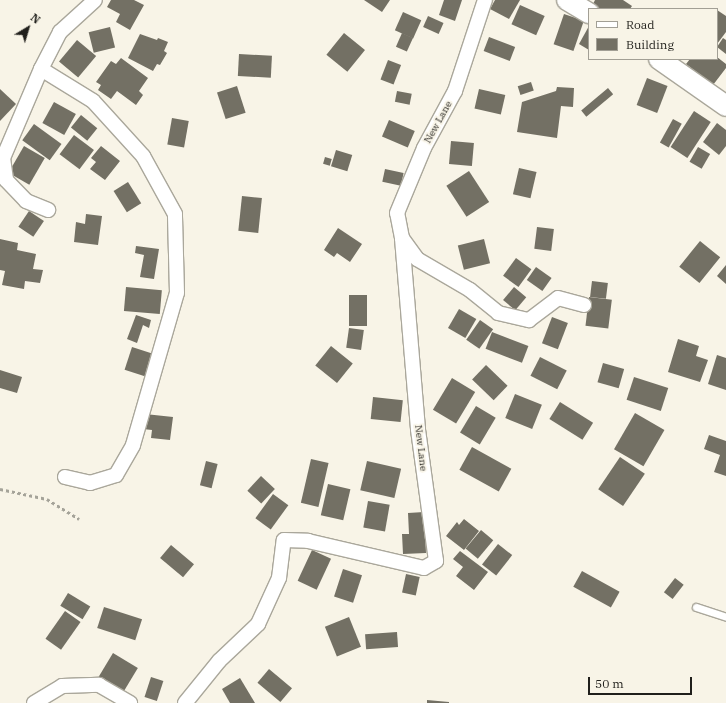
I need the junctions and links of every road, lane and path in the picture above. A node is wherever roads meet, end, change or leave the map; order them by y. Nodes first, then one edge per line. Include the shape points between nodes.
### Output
1 (95, 0) edge
2 (485, 0) edge
3 (567, 0) edge
4 (588, 11) edge
5 (660, 60) edge
6 (41, 69) junction
7 (726, 106) edge
8 (48, 210) dead end
9 (402, 238) junction
10 (584, 305) dead end
11 (65, 477) dead end
12 (0, 490) edge
13 (79, 519) dead end
14 (696, 607) dead end
15 (726, 617) edge
16 (34, 703) edge
17 (130, 703) edge
18 (185, 703) edge

1 - 6 street via 60,32
2 - 9 street, New Lane via 455,90 424,148 397,213
3 - 4 main road
5 - 7 main road
6 - 8 street via 3,158 6,180 26,201
6 - 11 street via 93,101 143,156 175,214 177,293 133,445 116,475 90,482
9 - 10 street via 417,259 470,290 498,313 529,320 558,298
9 - 18 street, New Lane via 418,429 436,561 424,568 308,541 284,540 279,578 258,624 219,661
12 - 13 path via 47,499
14 - 15 lane
16 - 17 street via 62,686 99,686

